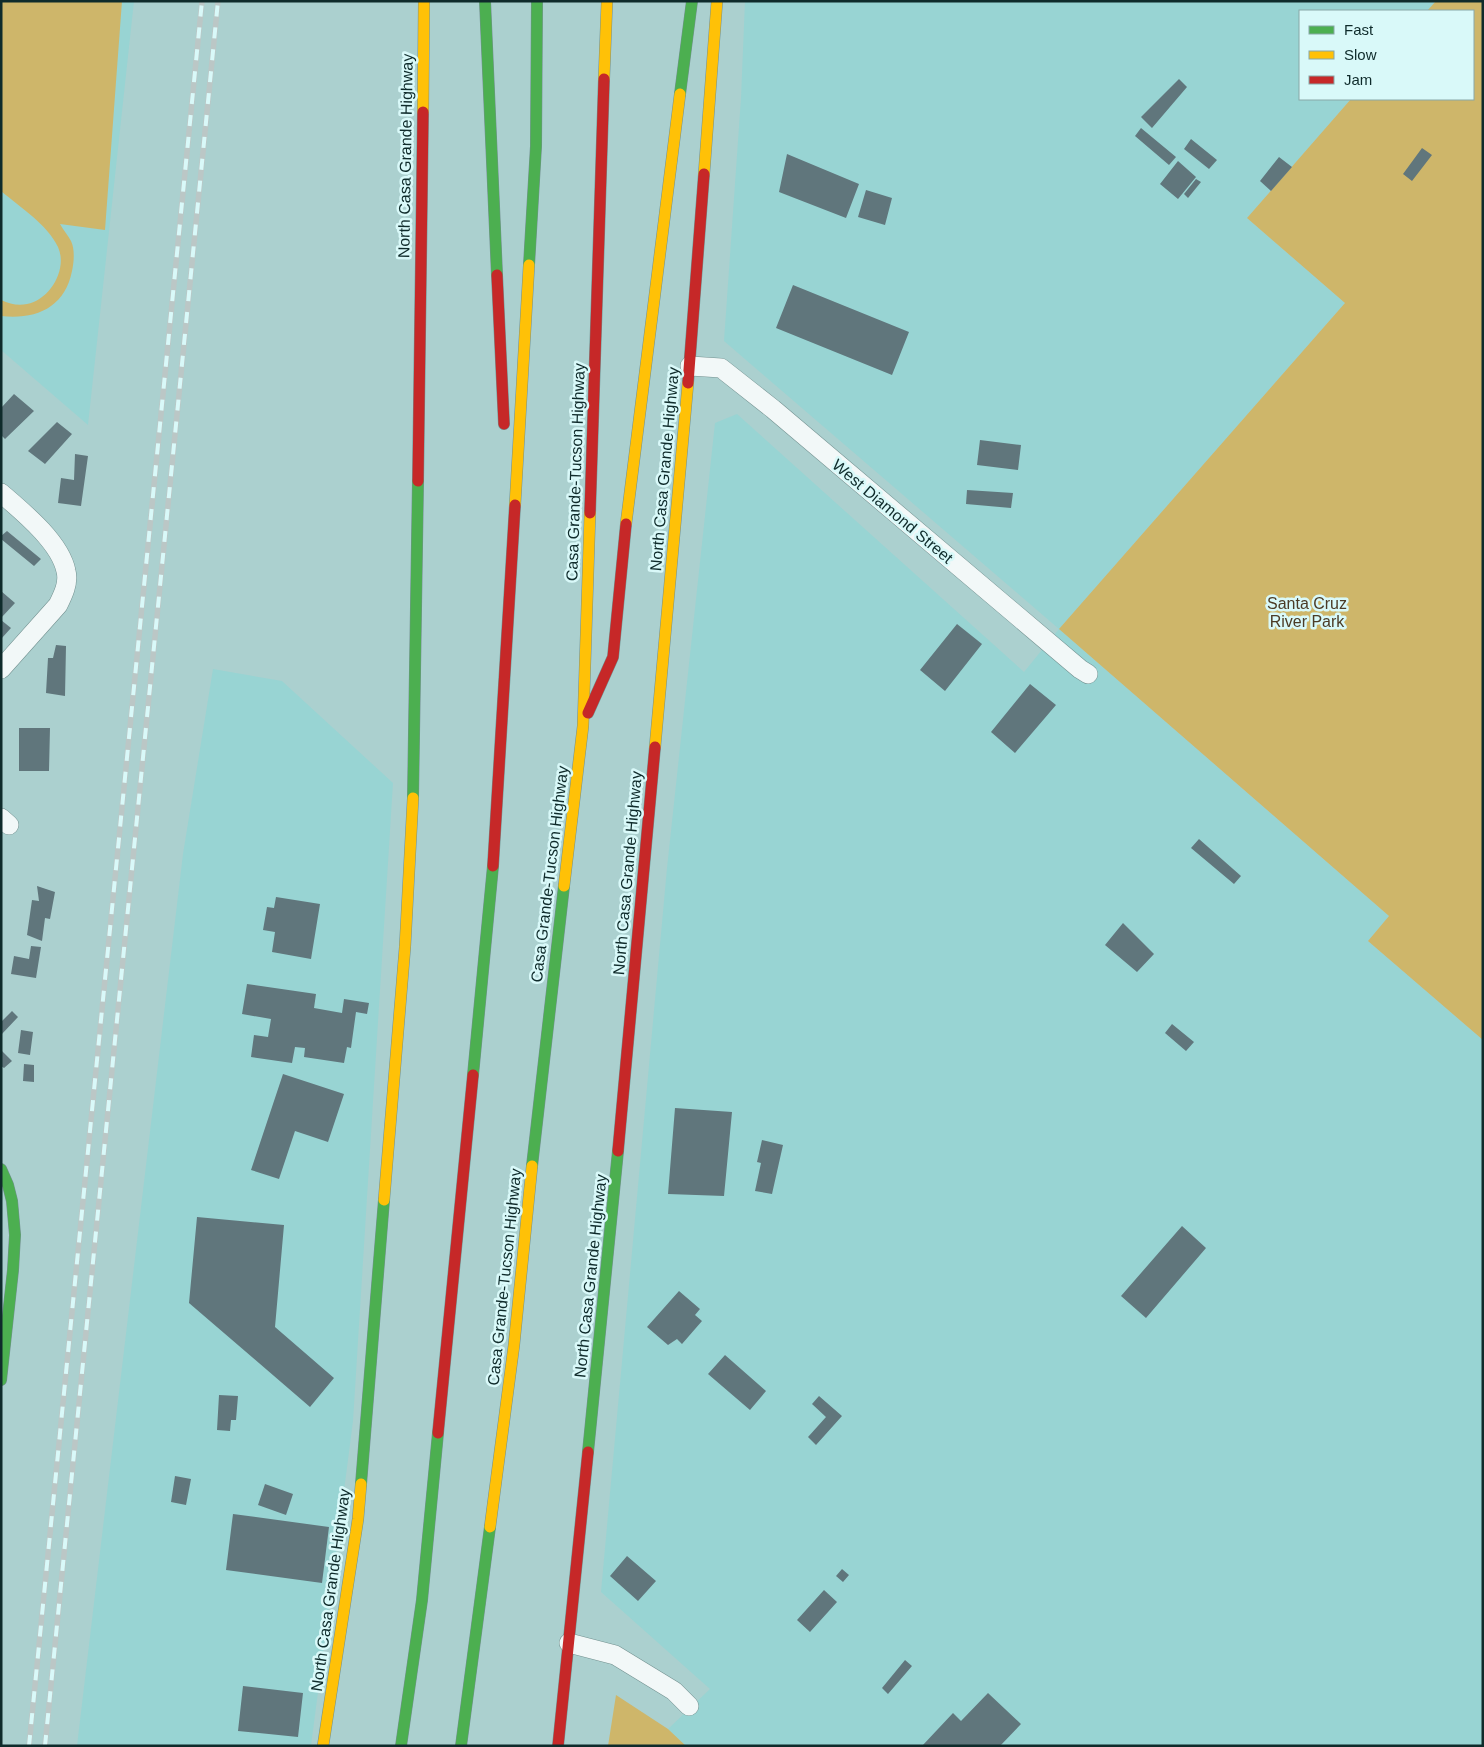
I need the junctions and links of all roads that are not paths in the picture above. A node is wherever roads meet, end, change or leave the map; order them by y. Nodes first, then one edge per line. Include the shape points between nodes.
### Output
1 (424, 1) edge
2 (485, 1) edge
3 (537, 1) edge
4 (607, 1) edge
5 (692, 1) edge
6 (717, 1) edge
7 (690, 366) junction
8 (504, 440) dead end
9 (506, 470) dead end
10 (1, 493) edge
11 (513, 528) junction
12 (1, 669) edge
13 (1088, 674) dead end
14 (583, 726) junction
15 (1, 1169) edge
16 (1, 1380) edge
17 (569, 1643) junction
18 (689, 1706) dead end
19 (323, 1746) edge
20 (401, 1746) edge
21 (461, 1746) edge
22 (558, 1746) edge

1 - 19 main road, North Casa Grande Highway via 413,827 358,1519
2 - 8 main road
3 - 11 main road via 536,146
4 - 14 main road, Casa Grande-Tucson Highway
5 - 14 main road via 629,494 613,657
6 - 7 main road, North Casa Grande Highway
7 - 13 street, West Diamond Street via 721,368
7 - 17 main road, North Casa Grande Highway via 610,1242
9 - 11 main road via 507,500
10 - 12 street via 41,529 56,548 66,570 64,593 58,605
11 - 20 main road via 492,886 422,1600
14 - 21 main road, Casa Grande-Tucson Highway via 535,1133 514,1345
15 - 16 main road via 6,1178 15,1225 13,1276
17 - 18 street via 615,1655 674,1691
17 - 22 main road, North Casa Grande Highway

